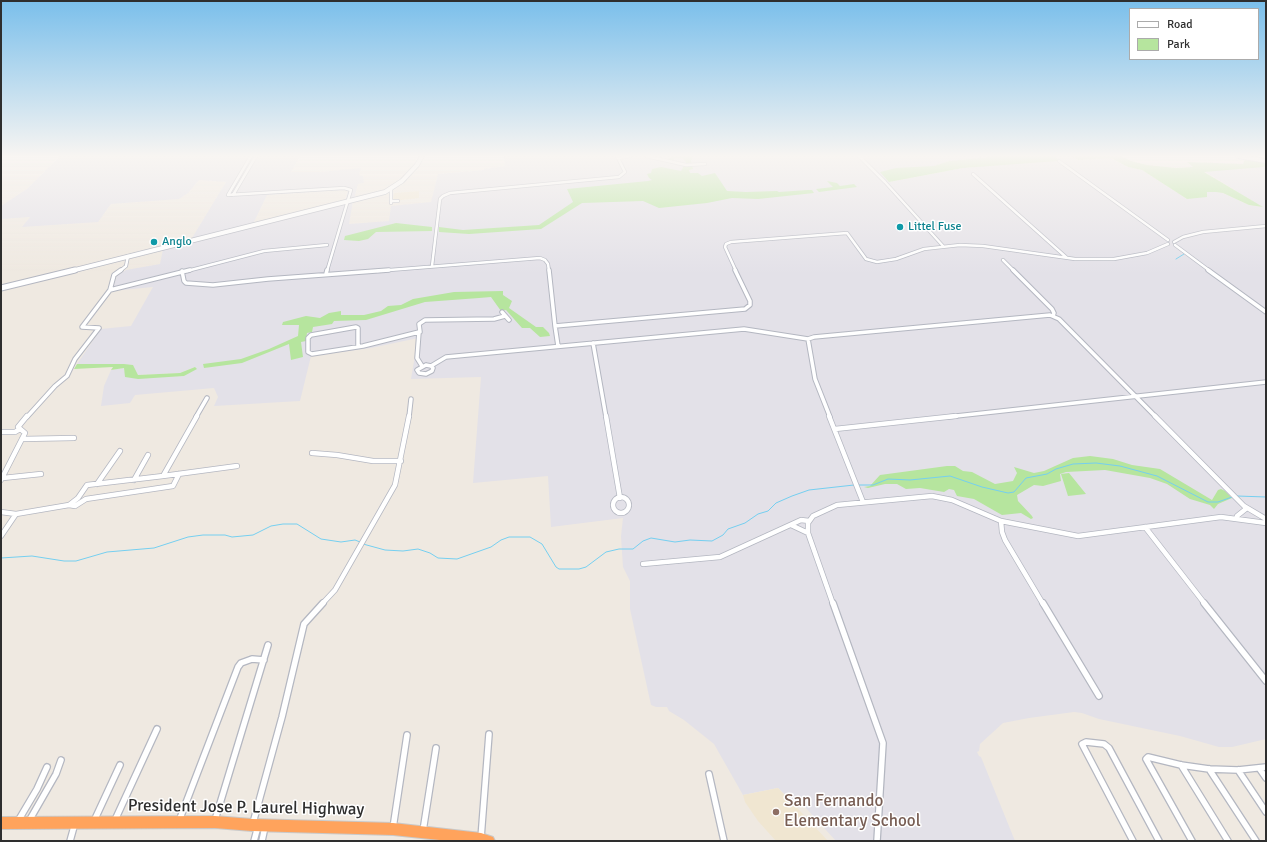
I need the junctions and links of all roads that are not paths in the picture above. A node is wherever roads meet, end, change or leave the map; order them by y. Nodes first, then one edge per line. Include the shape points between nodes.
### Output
1 (350, 195) edge
2 (370, 195) edge
3 (391, 195) edge
4 (445, 195) edge
5 (897, 195) edge
6 (997, 195) edge
7 (1105, 195) edge
8 (398, 201) dead end
9 (348, 202) junction
10 (1266, 226) edge
11 (1168, 242) junction
12 (1174, 243) junction
13 (326, 245) dead end
14 (943, 246) junction
15 (128, 256) junction
16 (1067, 258) junction
17 (1003, 260) dead end
18 (432, 266) junction
19 (182, 271) junction
20 (326, 274) junction
21 (1, 288) edge
22 (110, 290) junction
23 (502, 312) dead end
24 (1266, 312) edge
25 (505, 316) junction
26 (1053, 316) junction
27 (509, 320) dead end
28 (555, 326) junction
29 (420, 332) junction
30 (808, 339) junction
31 (593, 344) junction
32 (358, 346) junction
33 (558, 346) junction
34 (422, 366) junction
35 (431, 366) junction
36 (1266, 382) edge
37 (1135, 396) junction
38 (207, 398) dead end
39 (411, 399) dead end
40 (20, 429) junction
41 (835, 430) junction
42 (1, 432) edge
43 (74, 438) dead end
44 (22, 439) junction
45 (120, 451) dead end
46 (312, 453) dead end
47 (148, 455) dead end
48 (401, 461) junction
49 (237, 466) dead end
50 (41, 474) dead end
51 (179, 474) junction
52 (163, 476) junction
53 (2, 479) edge
54 (134, 480) junction
55 (97, 484) junction
56 (620, 498) dead end
57 (864, 502) junction
58 (69, 505) junction
59 (1247, 508) junction
60 (1, 512) edge
61 (16, 514) junction
62 (1237, 519) junction
63 (809, 521) junction
64 (1002, 521) junction
65 (1265, 523) edge
66 (791, 525) junction
67 (1145, 527) junction
68 (808, 533) junction
69 (1, 536) edge
70 (643, 564) dead end
71 (268, 645) dead end
72 (264, 660) junction
73 (1266, 681) edge
74 (1099, 696) dead end
75 (157, 730) dead end
76 (489, 734) dead end
77 (407, 735) dead end
78 (436, 748) dead end
79 (61, 760) dead end
80 (120, 765) dead end
81 (1181, 765) junction
82 (47, 767) dead end
83 (1266, 767) edge
84 (1259, 768) junction
85 (1209, 769) junction
86 (1238, 770) junction
87 (709, 774) dead end
88 (1266, 778) edge
89 (1266, 812) edge
90 (178, 821) junction
91 (114, 822) junction
92 (215, 822) junction
93 (22, 823) junction
94 (75, 823) junction
95 (93, 823) junction
96 (1, 824) edge
97 (259, 825) junction
98 (393, 829) junction
99 (423, 831) junction
100 (485, 840) edge
101 (70, 841) edge
102 (254, 841) edge
103 (262, 841) edge
104 (724, 841) edge
105 (877, 841) edge
106 (1133, 841) edge
107 (1159, 841) edge
108 (1192, 841) edge
109 (1228, 841) edge
110 (1256, 841) edge

1 - 9 street
2 - 9 street
3 - 8 street via 391,202
4 - 18 street via 440,199
5 - 14 street
6 - 16 street
7 - 11 street
9 - 15 street
9 - 20 street
10 - 12 street via 1203,232 1183,237
11 - 12 street
11 - 16 street via 1152,252 1128,258
12 - 24 street
13 - 19 street via 264,251
14 - 16 street via 977,246
14 - 28 street via 921,250 893,260 872,262 866,259 847,233 731,242 725,247 750,301 750,306 745,309
15 - 21 street
15 - 22 street via 126,266 114,275
17 - 26 street via 1052,309
18 - 20 street
18 - 28 street via 534,258 544,260 548,264
19 - 20 street via 184,281 196,285
19 - 22 street
22 - 40 street via 82,327 99,328 75,359 67,376 35,406 19,425
23 - 25 street
25 - 27 street
25 - 29 street via 494,319 425,320 419,324
26 - 30 street
26 - 37 street via 1059,319
28 - 33 street
29 - 32 street
29 - 34 street via 417,358
30 - 31 street via 748,329
30 - 41 street via 815,379
31 - 33 street
31 - 56 street
32 - 32 street via 311,354 308,352 308,338 310,335 356,327
33 - 35 street via 446,357
34 - 35 street
34 - 35 street via 418,368 418,372 424,374 432,371
36 - 37 street
37 - 41 street
37 - 59 street
38 - 52 street
39 - 48 street
40 - 42 street
40 - 44 street via 25,432
41 - 57 street
43 - 44 street
44 - 53 street
45 - 55 street
46 - 48 street via 373,461
47 - 54 street
48 - 97 street via 395,485 333,594 304,624
49 - 51 street
50 - 53 street
51 - 52 street
51 - 58 street via 173,486 86,499 75,506
52 - 54 street
54 - 55 street
55 - 58 street via 84,486 78,498
57 - 63 street via 834,506 815,515
57 - 64 street via 939,497
58 - 61 street
59 - 62 street via 1237,516
59 - 65 street
60 - 61 street
61 - 69 street
62 - 65 street
62 - 67 street via 1221,517
63 - 66 street via 802,520
63 - 68 street
64 - 67 street via 1081,536
64 - 74 street via 1005,540
66 - 68 street
66 - 70 street via 720,556
67 - 73 street
68 - 105 street via 883,743
71 - 72 street
72 - 90 street via 252,659 238,667
72 - 92 street
75 - 91 street
76 - 100 street
77 - 98 street
78 - 99 street
79 - 93 street via 56,774
80 - 95 street
81 - 85 street
81 - 108 street via 1148,757 1146,759
81 - 109 street
82 - 93 street
83 - 84 street
84 - 86 street
84 - 88 street
85 - 86 street
85 - 110 street
86 - 89 street
87 - 104 street
90 - 91 highway, President Jose P. Laurel Highway
90 - 92 highway, President Jose P. Laurel Highway
91 - 95 highway, President Jose P. Laurel Highway
92 - 97 highway, President Jose P. Laurel Highway
93 - 94 highway, President Jose P. Laurel Highway
93 - 96 highway, President Jose P. Laurel Highway
94 - 95 highway, President Jose P. Laurel Highway
94 - 101 street
97 - 98 highway, President Jose P. Laurel Highway
97 - 102 street
97 - 103 street
98 - 99 highway, President Jose P. Laurel Highway
99 - 100 highway, President Jose P. Laurel Highway
106 - 107 street via 1082,744 1086,742 1104,744 1109,748

